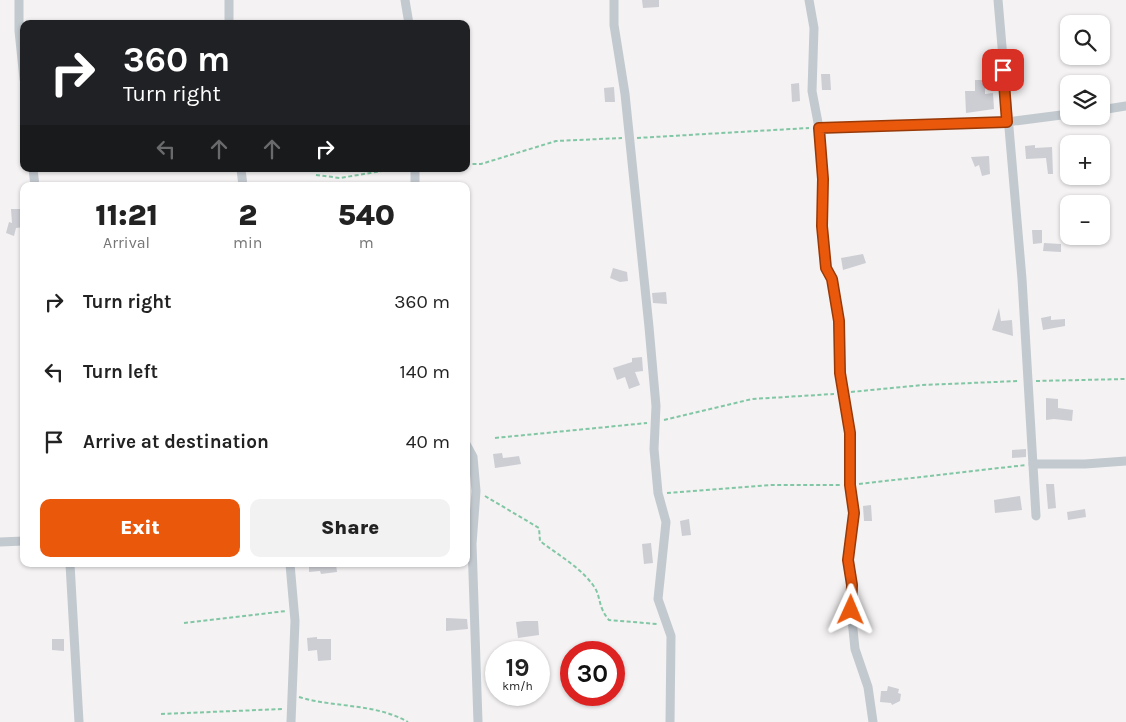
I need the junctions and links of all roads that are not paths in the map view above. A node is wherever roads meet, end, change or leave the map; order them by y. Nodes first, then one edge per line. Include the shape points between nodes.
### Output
1 (19, 0) edge
2 (230, 0) edge
3 (405, 0) edge
4 (614, 0) edge
5 (809, 0) edge
6 (998, 0) edge
7 (229, 20) edge
8 (409, 20) edge
9 (20, 41) edge
10 (1126, 106) edge
11 (1110, 109) edge
12 (1060, 115) edge
13 (1007, 122) junction
14 (819, 128) junction
15 (470, 451) edge
16 (1126, 461) edge
17 (1033, 464) junction
18 (1036, 516) dead end
19 (20, 541) edge
20 (0, 542) edge
21 (70, 567) edge
22 (290, 567) edge
23 (79, 722) edge
24 (291, 722) edge
25 (478, 722) edge
26 (670, 722) edge
27 (873, 722) edge

1 - 9 street
2 - 7 street
3 - 8 street
4 - 26 street via 614,25 630,138 650,327 658,493 666,522 658,599 671,636
5 - 14 street via 814,28 812,92
6 - 13 street
10 - 11 street
12 - 13 street
13 - 14 street
13 - 17 street via 1022,279
14 - 27 street via 826,268 832,279 839,321 840,373 850,433 850,485 854,513 848,560 851,610 855,649 868,687
15 - 25 street via 476,491 472,544
16 - 17 street
17 - 18 street
19 - 20 street
21 - 23 street
22 - 24 street via 294,610

